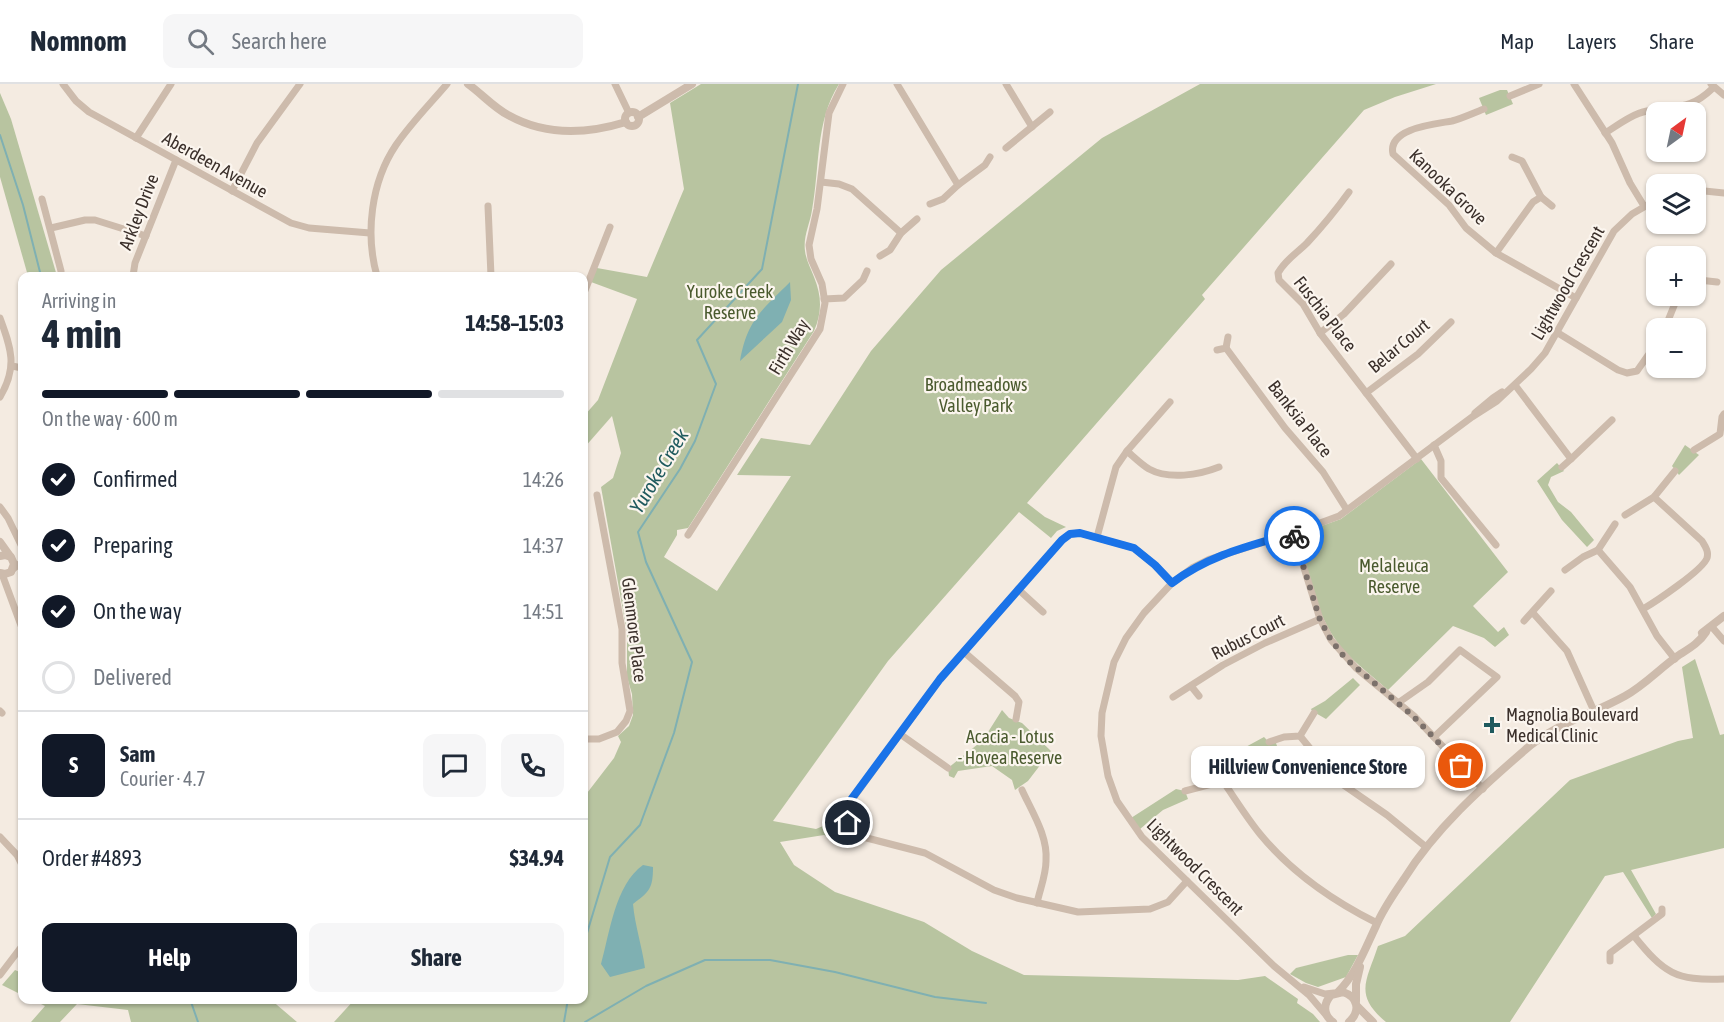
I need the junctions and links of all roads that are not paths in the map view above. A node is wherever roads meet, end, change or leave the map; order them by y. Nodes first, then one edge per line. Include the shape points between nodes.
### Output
1 (63, 84) edge
2 (171, 84) edge
3 (300, 84) edge
4 (447, 84) edge
5 (468, 84) edge
6 (615, 84) edge
7 (692, 84) edge
8 (843, 84) edge
9 (897, 84) edge
10 (1006, 84) edge
11 (1539, 84) edge
12 (1574, 84) edge
13 (1712, 86) edge
14 (1724, 95) edge
15 (1510, 96) dead end
16 (1484, 109) dead end
17 (1050, 112) dead end
18 (629, 113) junction
19 (638, 117) junction
20 (626, 122) junction
21 (1032, 127) junction
22 (1605, 133) junction
23 (136, 138) junction
24 (1006, 148) dead end
25 (990, 157) dead end
26 (1512, 157) dead end
27 (176, 160) junction
28 (821, 182) junction
29 (958, 185) junction
30 (232, 190) junction
31 (1706, 191) edge
32 (1349, 192) dead end
33 (1724, 193) edge
34 (1541, 197) junction
35 (42, 199) dead end
36 (930, 204) dead end
37 (488, 206) dead end
38 (1552, 206) dead end
39 (1644, 206) joint
40 (917, 219) dead end
41 (610, 227) dead end
42 (51, 228) junction
43 (370, 233) junction
44 (901, 233) junction
45 (146, 236) junction
46 (1496, 253) junction
47 (880, 256) dead end
48 (1391, 264) dead end
49 (61, 271) dead end
50 (867, 271) dead end
51 (134, 272) edge
52 (376, 272) edge
53 (491, 272) edge
54 (1706, 282) edge
55 (1717, 282) dead end
56 (588, 283) edge
57 (1576, 298) junction
58 (824, 299) junction
59 (0, 318) edge
60 (1451, 322) dead end
61 (1320, 333) junction
62 (1558, 333) junction
63 (1228, 337) dead end
64 (1226, 348) junction
65 (1217, 350) dead end
66 (1646, 358) edge
67 (12, 366) junction
68 (18, 367) edge
69 (1513, 386) junction
70 (1366, 393) junction
71 (0, 397) edge
72 (1170, 402) dead end
73 (1724, 414) edge
74 (1612, 420) dead end
75 (1722, 437) edge
76 (1434, 446) junction
77 (1694, 450) dead end
78 (1127, 451) junction
79 (1417, 459) junction
80 (1571, 459) junction
81 (1219, 467) dead end
82 (1562, 467) dead end
83 (1675, 471) dead end
84 (597, 493) dead end
85 (1654, 497) junction
86 (0, 507) edge
87 (1347, 510) junction
88 (1625, 515) dead end
89 (1615, 524) dead end
90 (1293, 533) junction
91 (688, 535) dead end
92 (1097, 537) junction
93 (18, 539) edge
94 (0, 542) edge
95 (1496, 545) dead end
96 (1598, 550) junction
97 (0, 556) edge
98 (15, 566) edge
99 (1565, 570) dead end
100 (1, 574) edge
101 (1172, 583) junction
102 (1018, 589) junction
103 (1551, 591) dead end
104 (13, 603) junction
105 (1643, 609) junction
106 (1043, 612) dead end
107 (1533, 613) junction
108 (1724, 616) edge
109 (18, 617) edge
110 (1320, 620) junction
111 (1524, 621) dead end
112 (1709, 629) junction
113 (1724, 641) edge
114 (964, 652) junction
115 (1678, 657) junction
116 (1191, 686) junction
117 (1198, 696) dead end
118 (1173, 697) dead end
119 (1398, 703) junction
120 (1594, 711) junction
121 (1314, 713) dead end
122 (1016, 719) dead end
123 (900, 734) junction
124 (1300, 736) junction
125 (1434, 737) junction
126 (588, 739) edge
127 (1269, 742) dead end
128 (1244, 755) dead end
129 (948, 768) dead end
130 (1223, 781) junction
131 (1483, 789) junction
132 (1022, 790) dead end
133 (1185, 791) dead end
134 (0, 837) edge
135 (1426, 847) junction
136 (18, 857) edge
137 (1187, 881) junction
138 (1037, 903) junction
139 (1662, 909) dead end
140 (1377, 923) junction
141 (1634, 936) junction
142 (18, 951) edge
143 (1362, 958) junction
144 (1610, 961) dead end
145 (0, 975) edge
146 (1724, 979) edge
147 (1294, 982) junction
148 (1337, 993) junction
149 (1356, 1004) junction
150 (1329, 1018) edge
151 (1350, 1022) edge
152 (1373, 1022) edge

1 - 23 street, Aberdeen Avenue via 89,112
2 - 23 street
3 - 30 street via 257,143
4 - 43 street via 395,147 376,194
5 - 20 street via 507,115 531,126 560,131 597,130
6 - 18 street
7 - 19 street
8 - 28 street, Firth Way via 829,113
9 - 29 street
10 - 21 street
11 - 15 street
12 - 22 street
13 - 14 street
13 - 22 street via 1700,100 1688,106 1646,111
16 - 46 street, Kanooka Grove via 1456,120 1415,128 1394,142 1392,149 1394,156 1449,205 1466,228
17 - 21 street
18 - 19 street
18 - 20 street
19 - 20 street via 635,125
21 - 24 street
22 - 39 street
23 - 27 street, Aberdeen Avenue
25 - 29 street via 986,165
26 - 34 street via 1522,161
27 - 30 street, Aberdeen Avenue
27 - 45 street, Arkley Drive
28 - 44 street via 852,189
28 - 58 street, Firth Way via 809,245
29 - 36 street via 943,200
30 - 43 street, Aberdeen Avenue via 291,223
31 - 33 street
32 - 61 street, Fuschia Place via 1278,273 1279,280 1303,304
34 - 38 street
34 - 46 street via 1533,202
35 - 42 street
37 - 53 street
39 - 57 street, Lightwood Crescent via 1614,231
40 - 44 street
41 - 56 street
42 - 45 street via 95,220
42 - 49 street
43 - 52 street
44 - 47 street via 890,250
45 - 51 street, Arkley Drive
46 - 57 street, Kanooka Grove
48 - 61 street via 1344,314
50 - 58 street via 844,298
54 - 55 street
57 - 62 street, Lightwood Crescent
58 - 91 street, Firth Way via 820,329
59 - 67 street via 11,347
60 - 70 street, Belar Court via 1418,354
61 - 70 street, Fuschia Place
62 - 66 street via 1627,373 1637,371
62 - 69 street, Lightwood Crescent via 1545,353
63 - 64 street
64 - 65 street
64 - 87 street, Banksia Place via 1323,472
67 - 68 street
67 - 71 street
69 - 76 street, Lightwood Crescent
69 - 80 street
70 - 79 street, Fuschia Place
72 - 78 street
73 - 75 street
74 - 80 street
75 - 77 street
76 - 79 street, Lightwood Crescent
76 - 95 street via 1441,461 1441,478
78 - 81 street via 1148,468 1167,475
78 - 92 street via 1110,484
79 - 87 street, Lightwood Crescent
80 - 82 street
83 - 85 street
84 - 126 street, Glenmore Place via 622,629 622,663 630,711 617,732
85 - 88 street
85 - 105 street via 1701,541 1707,558
86 - 93 street
87 - 90 street, Lightwood Crescent
89 - 96 street
90 - 101 street, Lightwood Crescent via 1210,559
90 - 110 street
92 - 101 street via 1134,548
92 - 102 street via 1070,534
94 - 98 street
96 - 99 street
96 - 105 street via 1630,587
97 - 98 street via 5,555
98 - 100 street
98 - 104 street via 10,584
100 - 104 street
101 - 137 street, Lightwood Crescent via 1134,627 1114,662 1101,736 1108,776 1125,816
102 - 106 street
102 - 114 street
103 - 107 street
104 - 109 street
105 - 115 street via 1657,636
107 - 111 street
107 - 120 street via 1567,651
108 - 112 street
110 - 116 street, Rubus Court via 1223,665
110 - 119 street via 1345,658
112 - 113 street
112 - 115 street
114 - 122 street via 1015,696 1019,702
114 - 123 street
115 - 120 street via 1637,688
116 - 117 street
116 - 118 street, Rubus Court
119 - 125 street
119 - 125 street via 1428,682 1460,650 1497,677
120 - 131 street via 1545,734
121 - 124 street
123 - 129 street
123 - 138 street via 850,801 846,813 854,832 925,853 994,890
124 - 127 street
124 - 135 street via 1335,778
125 - 131 street
128 - 130 street
130 - 133 street
130 - 140 street via 1260,834 1288,863 1344,906
131 - 135 street
132 - 138 street via 1046,851
134 - 136 street
135 - 140 street
137 - 138 street via 1168,902 1150,909 1078,912
137 - 147 street, Lightwood Crescent
139 - 141 street via 1662,914
140 - 143 street
141 - 144 street via 1610,953
141 - 146 street via 1659,965 1676,975
142 - 145 street
143 - 148 street
143 - 149 street
147 - 148 street, Lightwood Crescent via 1312,991
147 - 150 street, Lightwood Crescent
148 - 149 street via 1348,994
148 - 150 street via 1327,999 1325,1010
149 - 151 street
149 - 152 street

